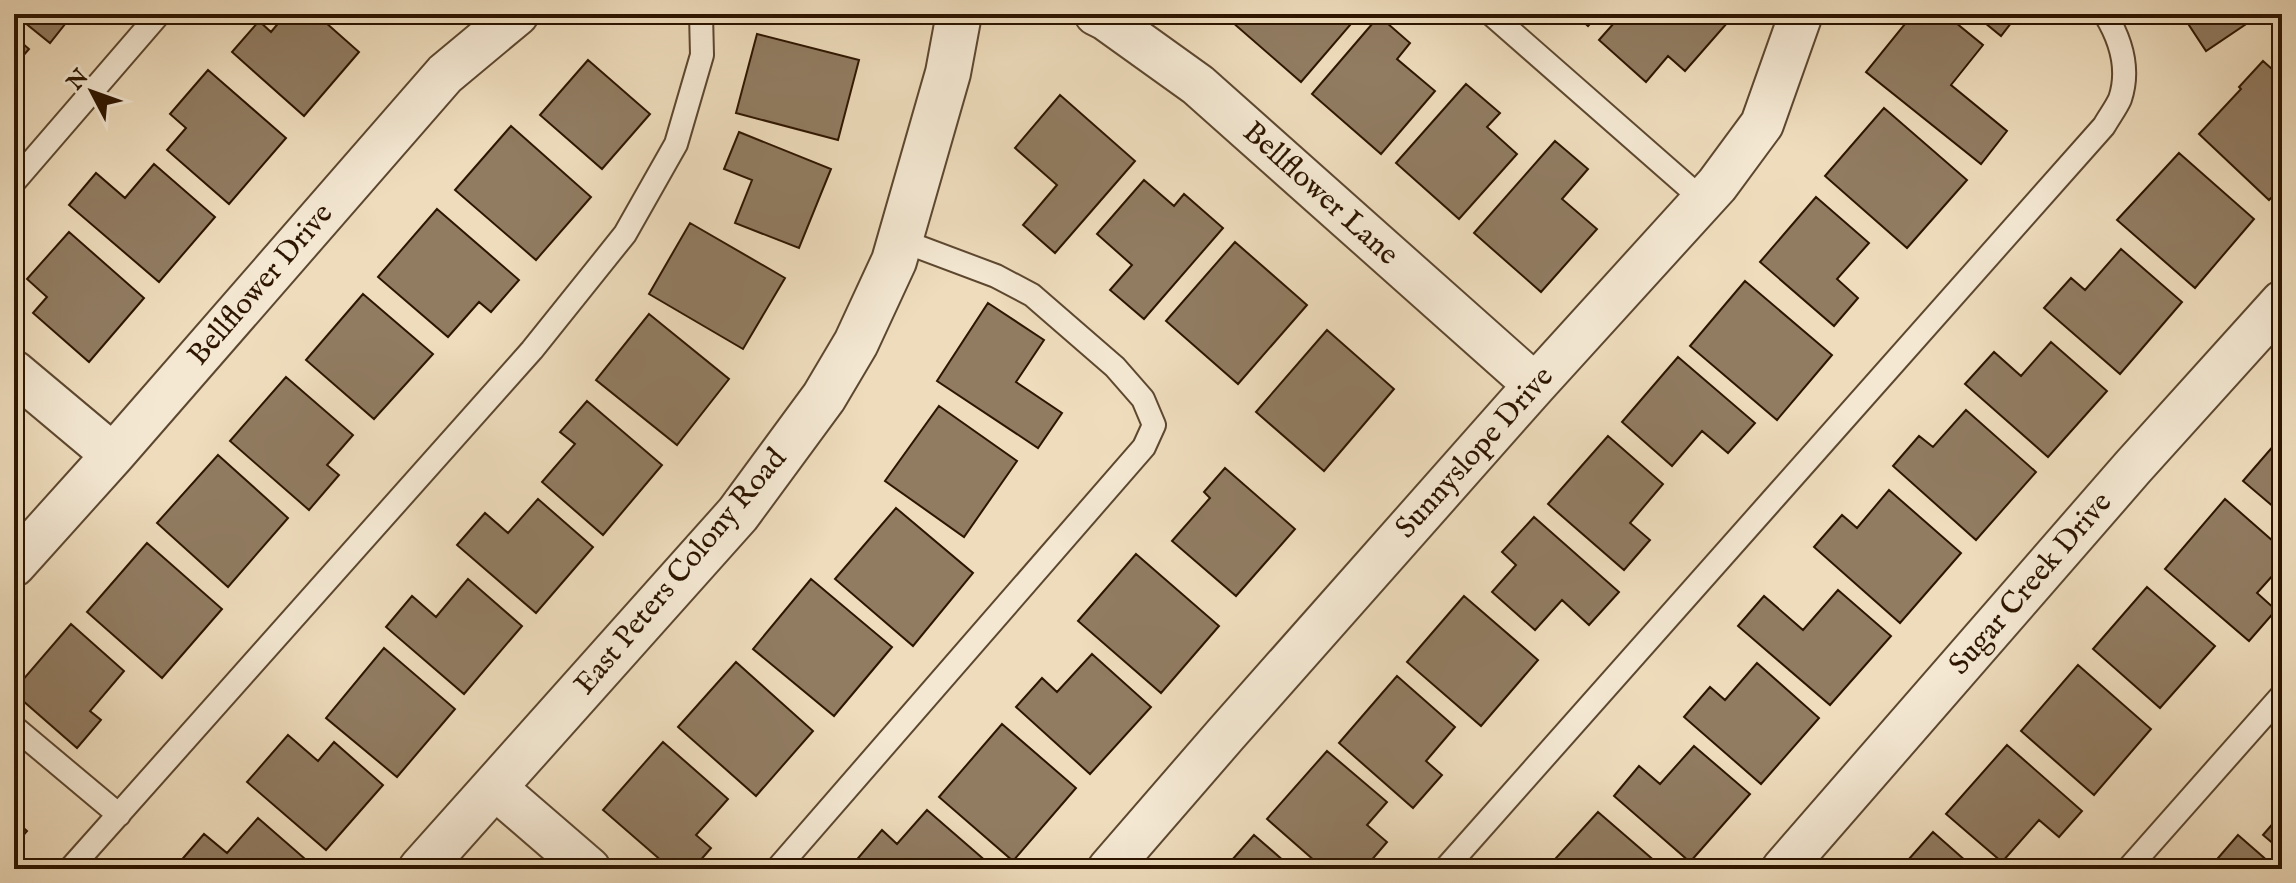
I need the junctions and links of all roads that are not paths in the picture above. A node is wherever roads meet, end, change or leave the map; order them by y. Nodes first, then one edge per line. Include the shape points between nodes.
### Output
1 (159, 14) edge
2 (517, 14) edge
3 (701, 14) edge
4 (959, 14) edge
5 (1096, 14) edge
6 (1491, 14) edge
7 (1801, 14) edge
8 (2105, 14) edge
9 (14, 182) edge
10 (1703, 200) junction
11 (900, 240) junction
12 (2282, 302) edge
13 (14, 372) edge
14 (1535, 385) junction
15 (113, 455) junction
16 (14, 565) edge
17 (2282, 695) edge
18 (14, 727) edge
19 (494, 787) junction
20 (119, 815) junction
21 (70, 869) edge
22 (421, 869) edge
23 (589, 869) edge
24 (777, 869) edge
25 (1109, 869) edge
26 (1445, 869) edge
27 (1783, 869) edge
28 (2128, 869) edge

1 - 9 lane
2 - 15 street, Bellflower Drive via 445,74
3 - 20 lane via 702,55 676,144 625,234 532,350
4 - 11 street, East Peters Colony Road via 948,73
5 - 14 street, Bellflower Lane via 1198,85
6 - 10 lane
7 - 10 street, Sunnyslope Drive via 1762,124
8 - 26 lane via 2123,49 2124,79 2119,101 2104,126
10 - 14 street, Sunnyslope Drive
11 - 19 street, East Peters Colony Road via 856,343 824,397 738,514
11 - 24 lane via 1032,295 1115,367 1143,399 1154,425 1144,447
12 - 27 street, Sugar Creek Drive
13 - 15 street
14 - 25 street, Sunnyslope Drive
15 - 16 street, Bellflower Drive
17 - 28 lane
18 - 20 lane
19 - 22 street, East Peters Colony Road
19 - 23 street
20 - 21 lane

